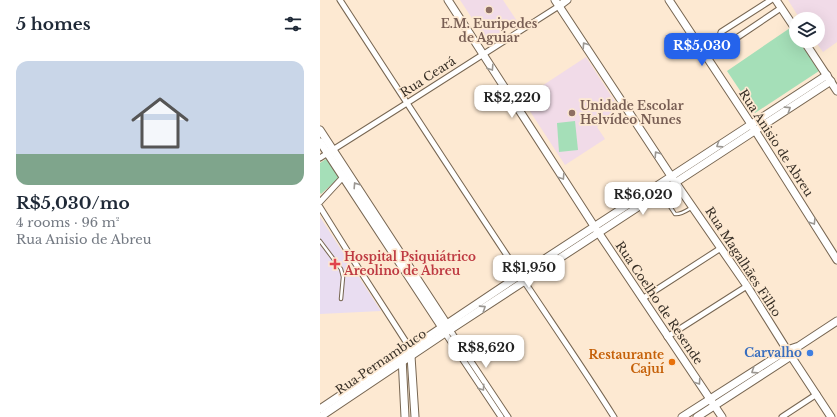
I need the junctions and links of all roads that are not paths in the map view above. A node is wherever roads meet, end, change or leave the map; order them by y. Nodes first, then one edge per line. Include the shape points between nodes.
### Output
1 (340, 0) edge
2 (448, 0) edge
3 (567, 0) edge
4 (669, 0) edge
5 (771, 0) edge
6 (776, 0) edge
7 (557, 3) edge
8 (782, 8) junction
9 (789, 19) edge
10 (809, 48) edge
11 (482, 54) junction
12 (829, 78) junction
13 (837, 91) edge
14 (407, 103) junction
15 (753, 127) junction
16 (320, 130) edge
17 (320, 142) edge
18 (330, 152) junction
19 (320, 158) edge
20 (345, 174) junction
21 (674, 179) junction
22 (660, 192) junction
23 (320, 202) edge
24 (320, 207) edge
25 (693, 207) junction
26 (596, 230) junction
27 (320, 241) edge
28 (721, 248) junction
29 (837, 260) edge
30 (522, 278) junction
31 (747, 286) junction
32 (342, 299) dead end
33 (642, 299) junction
34 (837, 321) edge
35 (445, 328) junction
36 (667, 337) junction
37 (799, 346) junction
38 (410, 348) junction
39 (787, 350) junction
40 (402, 353) junction
41 (411, 356) junction
42 (791, 356) junction
43 (402, 361) junction
44 (817, 394) junction
45 (709, 399) junction
46 (714, 406) junction
47 (322, 414) edge
48 (405, 417) edge
49 (415, 417) edge
50 (501, 417) edge
51 (508, 417) edge
52 (614, 417) edge
53 (682, 417) edge
54 (697, 417) edge
55 (722, 417) edge
56 (782, 417) edge
57 (831, 417) edge

1 - 14 street
2 - 11 main road, Rua Coelho de Resende
3 - 7 main road, Rua Ceará
4 - 15 main road, Rua Anisio de Abreu
5 - 8 street via 721,32 720,36 725,43 730,43
6 - 8 main road
7 - 11 street, Rua Ceará
21 -> 7 main road, Rua Magalhães Filho
8 - 9 main road
10 - 12 main road
11 - 14 street, Rua Ceará
11 -> 26 main road, Rua Coelho de Resende
12 - 13 main road
12 - 15 main road
14 - 18 street, Rua Ceará
14 - 30 street
15 - 21 main road
15 -> 29 main road, Rua Anisio de Abreu
16 - 18 main road
17 - 18 main road
18 - 19 street, Rua Ceará
18 - 20 main road
20 - 23 street
20 - 35 main road
21 - 22 main road, Rua Pernambuco
21 - 25 main road, Rua Magalhães Filho
21 - 26 main road, Rua Pernambuco
22 - 25 lane via 675,214
22 - 26 main road, Rua Pernambuco
24 - 38 street
25 - 28 main road, Rua Magalhães Filho
26 - 30 main road, Rua Pernambuco
26 - 33 main road, Rua Coelho de Resende
27 - 32 lane via 341,270
28 - 31 main road, Rua Magalhães Filho
28 - 33 street
30 - 35 main road, Rua Pernambuco
30 - 52 street
31 - 36 street
31 - 39 main road, Rua Magalhães Filho
33 - 36 main road, Rua Coelho de Resende
34 - 37 main road
35 - 38 main road, Rua Pernambuco
35 - 41 main road, Rua Pernambuco
35 -> 50 street
35 - 51 street
36 -> 45 main road, Rua Coelho de Resende
37 - 39 main road
37 - 42 main road
38 - 40 main road, Rua Pernambuco
39 - 42 main road, Rua Magalhães Filho
39 -> 45 main road
40 - 41 main road
40 - 43 main road
40 - 47 main road, Rua Pernambuco
41 - 43 main road, Rua Pernambuco
41 - 49 main road
42 - 44 main road, Rua Magalhães Filho
42 - 46 main road
43 - 47 main road, Rua Pernambuco
43 - 48 main road
44 - 56 street
44 - 57 main road, Rua Magalhães Filho
45 - 46 main road, Rua Coelho de Resende
45 - 53 main road
46 - 54 main road
46 - 55 main road, Rua Coelho de Resende

